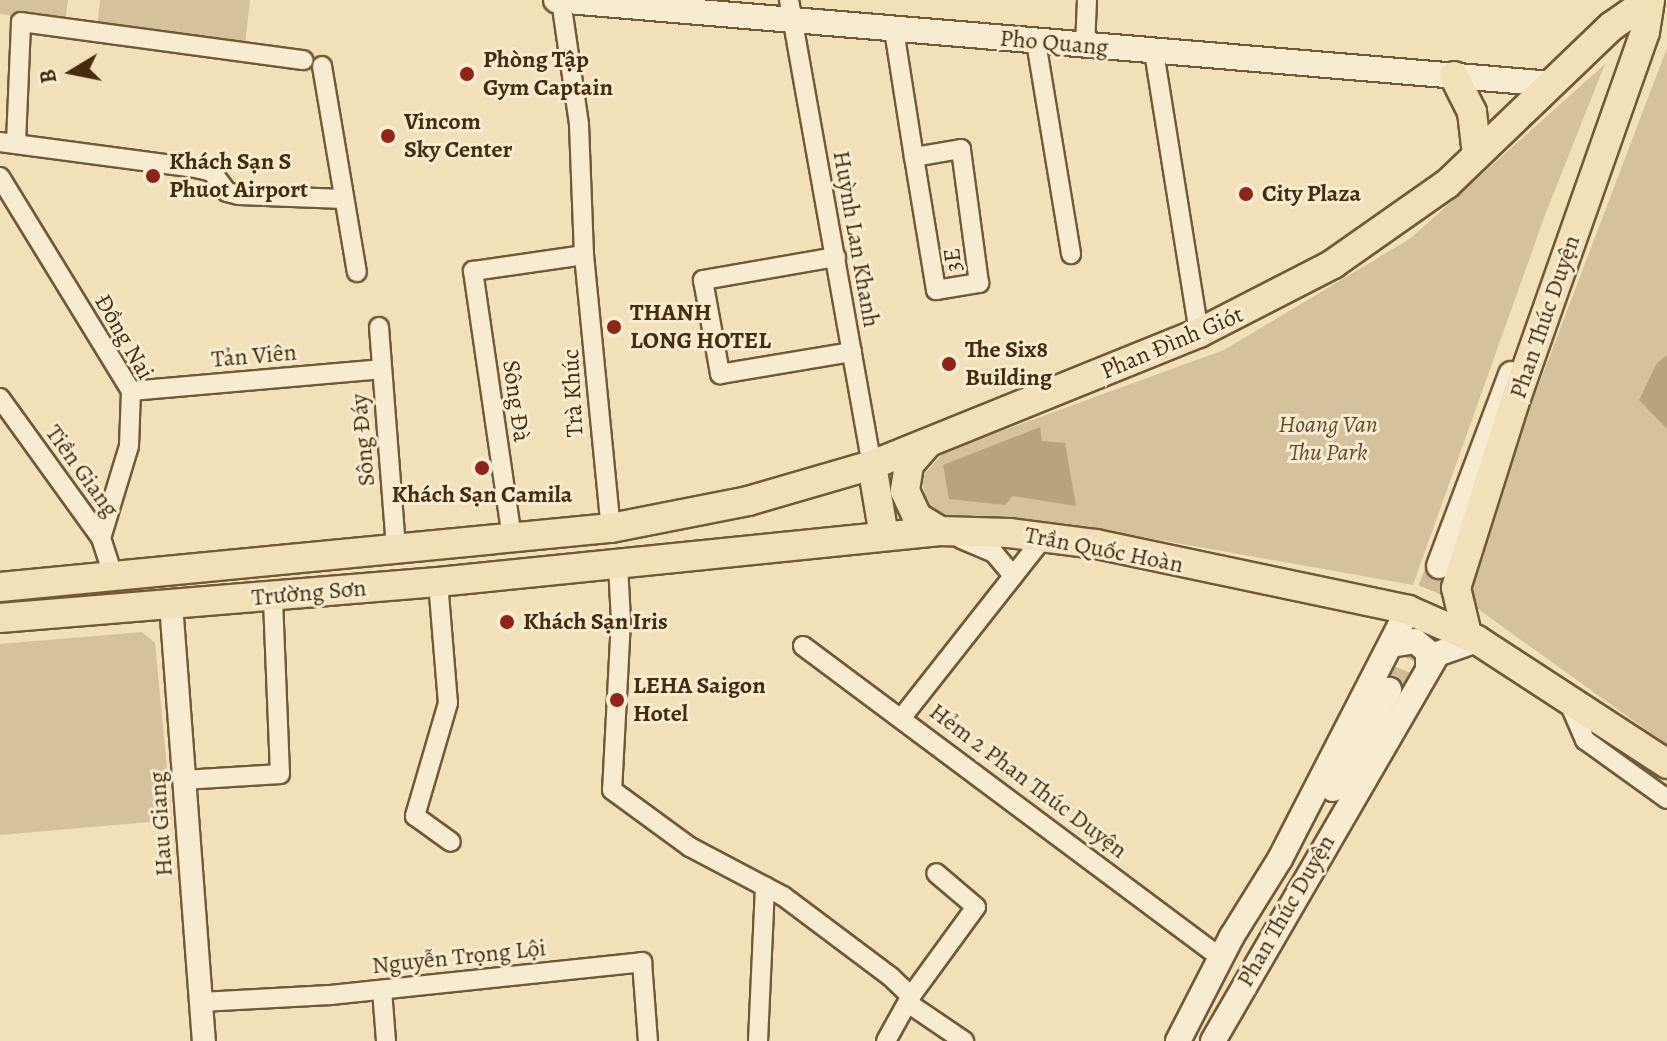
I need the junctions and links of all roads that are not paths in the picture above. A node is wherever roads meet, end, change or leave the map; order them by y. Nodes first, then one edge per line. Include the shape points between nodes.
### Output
1 (558, 0) edge
2 (1087, 0) edge
3 (1649, 0) edge
4 (792, 11) edge
5 (894, 30) junction
6 (1036, 42) junction
7 (1085, 46) junction
8 (1154, 52) junction
9 (303, 60) dead end
10 (322, 66) dead end
11 (1454, 76) junction
12 (1552, 84) junction
13 (1608, 135) junction
14 (8, 142) edge
15 (1477, 155) junction
16 (914, 157) junction
17 (0, 177) edge
18 (344, 199) junction
19 (1071, 254) dead end
20 (584, 255) junction
21 (836, 257) junction
22 (357, 272) dead end
23 (379, 327) dead end
24 (1199, 333) junction
25 (852, 352) junction
26 (380, 369) junction
27 (131, 391) junction
28 (1, 400) edge
29 (928, 443) junction
30 (872, 465) junction
31 (611, 528) junction
32 (940, 531) junction
33 (884, 536) junction
34 (1044, 537) junction
35 (101, 538) junction
36 (512, 538) junction
37 (396, 549) junction
38 (618, 565) junction
39 (1439, 566) tunnel mouth
40 (1013, 576) junction
41 (114, 578) junction
42 (438, 582) junction
43 (0, 587) edge
44 (273, 597) junction
45 (171, 604) junction
46 (1408, 610) junction
47 (0, 618) edge
48 (1472, 637) junction
49 (1391, 645) junction
50 (803, 646) dead end
51 (1428, 668) junction
52 (1389, 690) tunnel mouth
53 (1566, 694) junction
54 (903, 716) junction
55 (1667, 764) edge
56 (184, 780) junction
57 (1667, 799) edge
58 (451, 842) dead end
59 (936, 873) dead end
60 (765, 886) junction
61 (1221, 958) junction
62 (382, 990) junction
63 (910, 999) junction
64 (201, 1002) junction
65 (204, 1041) edge
66 (386, 1041) edge
67 (648, 1041) edge
68 (758, 1041) edge
69 (886, 1041) edge
70 (964, 1041) edge
71 (1178, 1041) edge
72 (1194, 1041) edge
73 (1213, 1041) edge

1 - 4 main road, Pho Quang
1 - 20 street, Trà Khúc via 579,124
2 - 7 street
3 - 12 main road, Phan Đình Giót via 1612,26
3 - 13 main road, Phan Thúc Duyện via 1645,32
4 - 5 main road, Pho Quang
4 - 21 street, Huỳnh Lan Khanh
5 - 6 main road, Pho Quang
5 - 16 street, 3E
6 - 7 main road, Pho Quang
6 - 19 street
7 - 8 main road, Pho Quang
8 - 11 main road, Pho Quang
8 - 24 street
9 - 14 street via 21,22
10 - 18 street
11 - 12 main road, Pho Quang
11 - 15 main road via 1472,112
12 - 15 main road, Phan Đình Giót
13 - 39 main road via 1560,244
13 - 48 main road, Phan Thúc Duyện via 1456,588
14 - 18 street via 196,168 212,172 227,192 239,195
15 - 24 main road, Phan Đình Giót via 1365,245
16 - 16 street, 3E via 936,290 979,283 961,149
17 - 27 street, Đồng Nai
18 - 22 street
20 - 31 street, Trà Khúc
20 - 36 street, Sông Đà via 473,271
21 - 25 street, Huỳnh Lan Khanh
21 - 25 street via 703,280 720,374
23 - 26 street, Sông Đáy
24 - 29 main road, Phan Đình Giót
25 - 30 street, Huỳnh Lan Khanh
26 - 27 street, Tản Viên
26 - 37 street, Sông Đáy
27 - 35 street, Đồng Nai via 129,446
28 - 35 street, Tiền Giang
29 - 30 main road, Phan Đình Giót
29 - 32 main road via 909,465 905,491 917,517
30 - 31 main road, Phan Đình Giót via 748,501
30 - 33 main road
31 - 36 main road, Trường Sơn
32 - 33 main road, Trần Quốc Hoàn
32 - 34 main road, Trần Quốc Hoàn
32 - 40 street via 990,550
33 - 38 main road, Trần Quốc Hoàn
34 - 40 street
34 - 46 main road, Trần Quốc Hoàn
35 - 41 street, Tiền Giang
36 - 37 main road, Trường Sơn
37 - 41 main road, Trường Sơn
38 - 42 main road, Trường Sơn
38 - 60 street via 621,620 612,790 690,847
40 - 54 street
41 - 43 main road, Trường Sơn
42 - 44 main road, Trường Sơn
42 - 58 street via 448,703 415,816
44 - 45 main road, Trường Sơn
44 - 56 street via 280,774
45 - 47 main road, Trường Sơn
45 - 56 street, Hau Giang
46 - 48 main road, Trần Quốc Hoàn
46 - 49 main road, Phan Thúc Duyện
48 - 51 main road, Phan Thúc Duyện via 1443,648
48 - 53 main road, Trần Quốc Hoàn
49 - 51 main road via 1415,641 1428,652
49 - 61 main road, Phan Thúc Duyện via 1280,859
50 - 54 street, Hẻm 2 Phan Thúc Duyện
51 - 73 main road, Phan Thúc Duyện
52 - 72 main road
53 - 55 main road, Trần Quốc Hoàn
53 - 57 street via 1585,740
54 - 61 street, Hẻm 2 Phan Thúc Duyện
56 - 64 street, Hau Giang
59 - 63 street via 976,907
60 - 63 street via 857,949
60 - 68 street
61 - 71 main road, Phan Thúc Duyện
62 - 64 street, Nguyễn Trọng Lội
62 - 66 street
62 - 67 street, Nguyễn Trọng Lội via 642,962
63 - 69 street
63 - 70 street
64 - 65 street, Hau Giang

